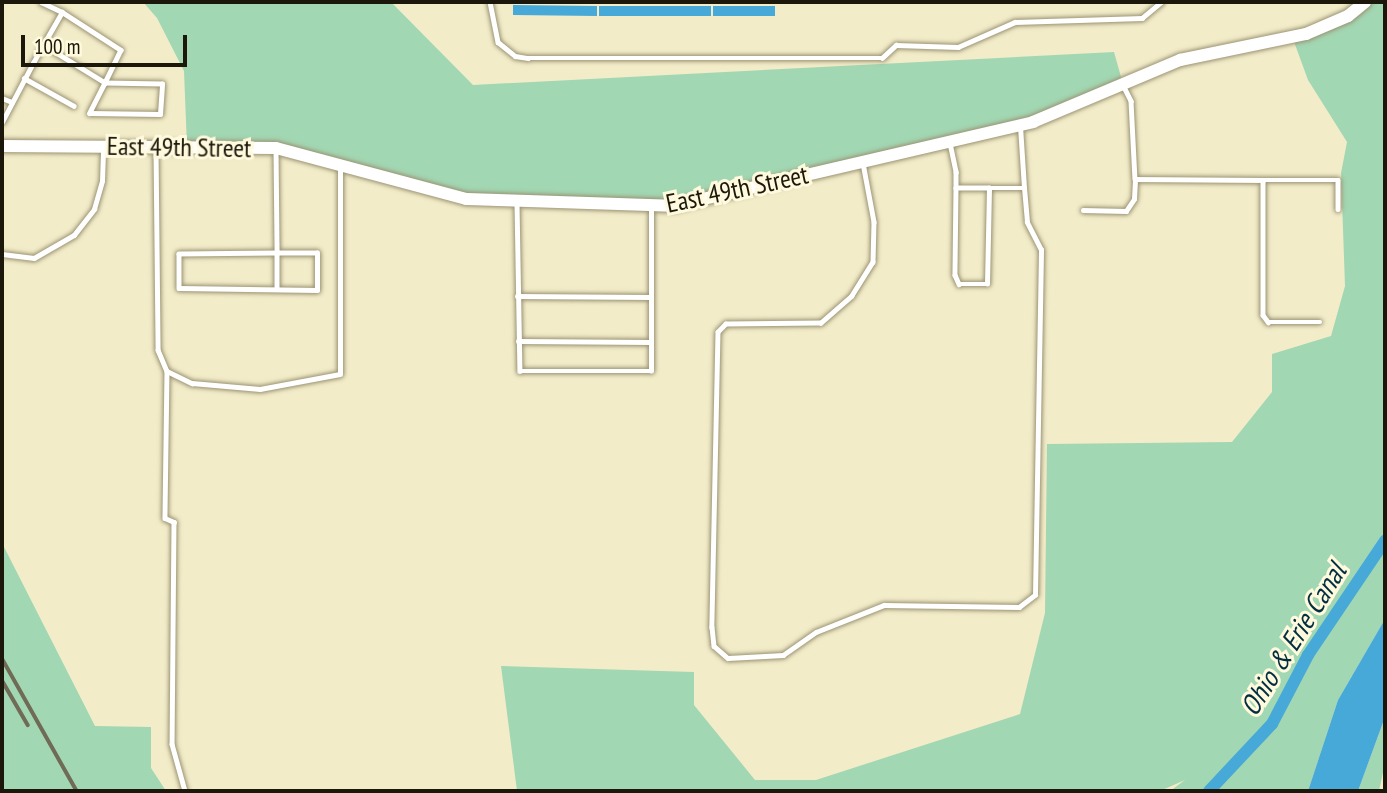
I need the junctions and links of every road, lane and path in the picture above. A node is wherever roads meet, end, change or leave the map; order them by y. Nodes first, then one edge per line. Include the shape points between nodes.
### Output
1 (41, 2) edge
2 (490, 2) edge
3 (1161, 2) edge
4 (1365, 2) edge
5 (62, 12) junction
6 (43, 45) junction
7 (24, 78) junction
8 (105, 83) junction
9 (1123, 84) junction
10 (2, 98) edge
11 (12, 102) junction
12 (74, 106) dead end
13 (2, 122) edge
14 (1020, 125) junction
15 (950, 142) junction
16 (2, 146) edge
17 (103, 146) junction
18 (156, 146) junction
19 (276, 148) junction
20 (863, 162) junction
21 (340, 165) junction
22 (1135, 179) junction
23 (1263, 180) junction
24 (956, 188) junction
25 (989, 188) junction
26 (1024, 188) junction
27 (517, 202) junction
28 (651, 207) junction
29 (1338, 209) dead end
30 (1083, 210) dead end
31 (277, 253) junction
32 (2, 254) edge
33 (277, 289) junction
34 (517, 296) junction
35 (651, 297) junction
36 (1320, 322) dead end
37 (517, 341) junction
38 (651, 342) junction
39 (167, 371) junction
40 (186, 791) edge

1 - 5 lane
2 - 3 lane via 498,42 515,56 882,58 896,45 958,47 1015,22 1142,18
4 - 9 street, East 49th Street via 1348,16 1306,34 1180,60
5 - 6 lane
5 - 8 lane via 121,50
6 - 7 lane
6 - 8 lane
7 - 11 lane
7 - 12 lane
8 - 8 lane via 90,113 160,114 162,84
9 - 14 street, East 49th Street
9 - 22 lane via 1131,101
10 - 11 lane
11 - 13 lane
14 - 15 street, East 49th Street
14 - 26 lane
15 - 20 street, East 49th Street
15 - 24 lane
16 - 17 street, East 49th Street
17 - 18 street, East 49th Street
17 - 32 lane via 102,181 94,209 74,235 34,258
18 - 19 street, East 49th Street
18 - 39 lane via 158,349
19 - 21 street, East 49th Street
19 - 31 lane
20 - 26 lane via 874,222 873,262 852,296 821,323 726,324 718,332 712,627 714,646 728,658 783,655 816,632 884,605 1019,607 1035,595 1041,250 1027,222
20 - 28 street, East 49th Street via 673,206
21 - 27 street, East 49th Street via 466,199
21 - 39 lane via 340,374 260,389 192,383
22 - 23 lane
22 - 30 lane via 1134,199 1126,211
23 - 29 lane via 1338,180
23 - 36 lane via 1263,315 1268,322
24 - 25 lane
24 - 25 lane via 955,275 960,284 987,285
25 - 26 lane
27 - 28 street, East 49th Street
27 - 34 lane
28 - 35 lane
31 - 33 lane
31 - 33 lane via 317,253 317,289
31 - 33 lane via 179,254 179,288
34 - 35 lane
34 - 37 lane
35 - 38 lane
37 - 38 lane
37 - 38 lane via 520,371 572,372 649,372
39 - 40 lane via 165,518 174,522 172,744

